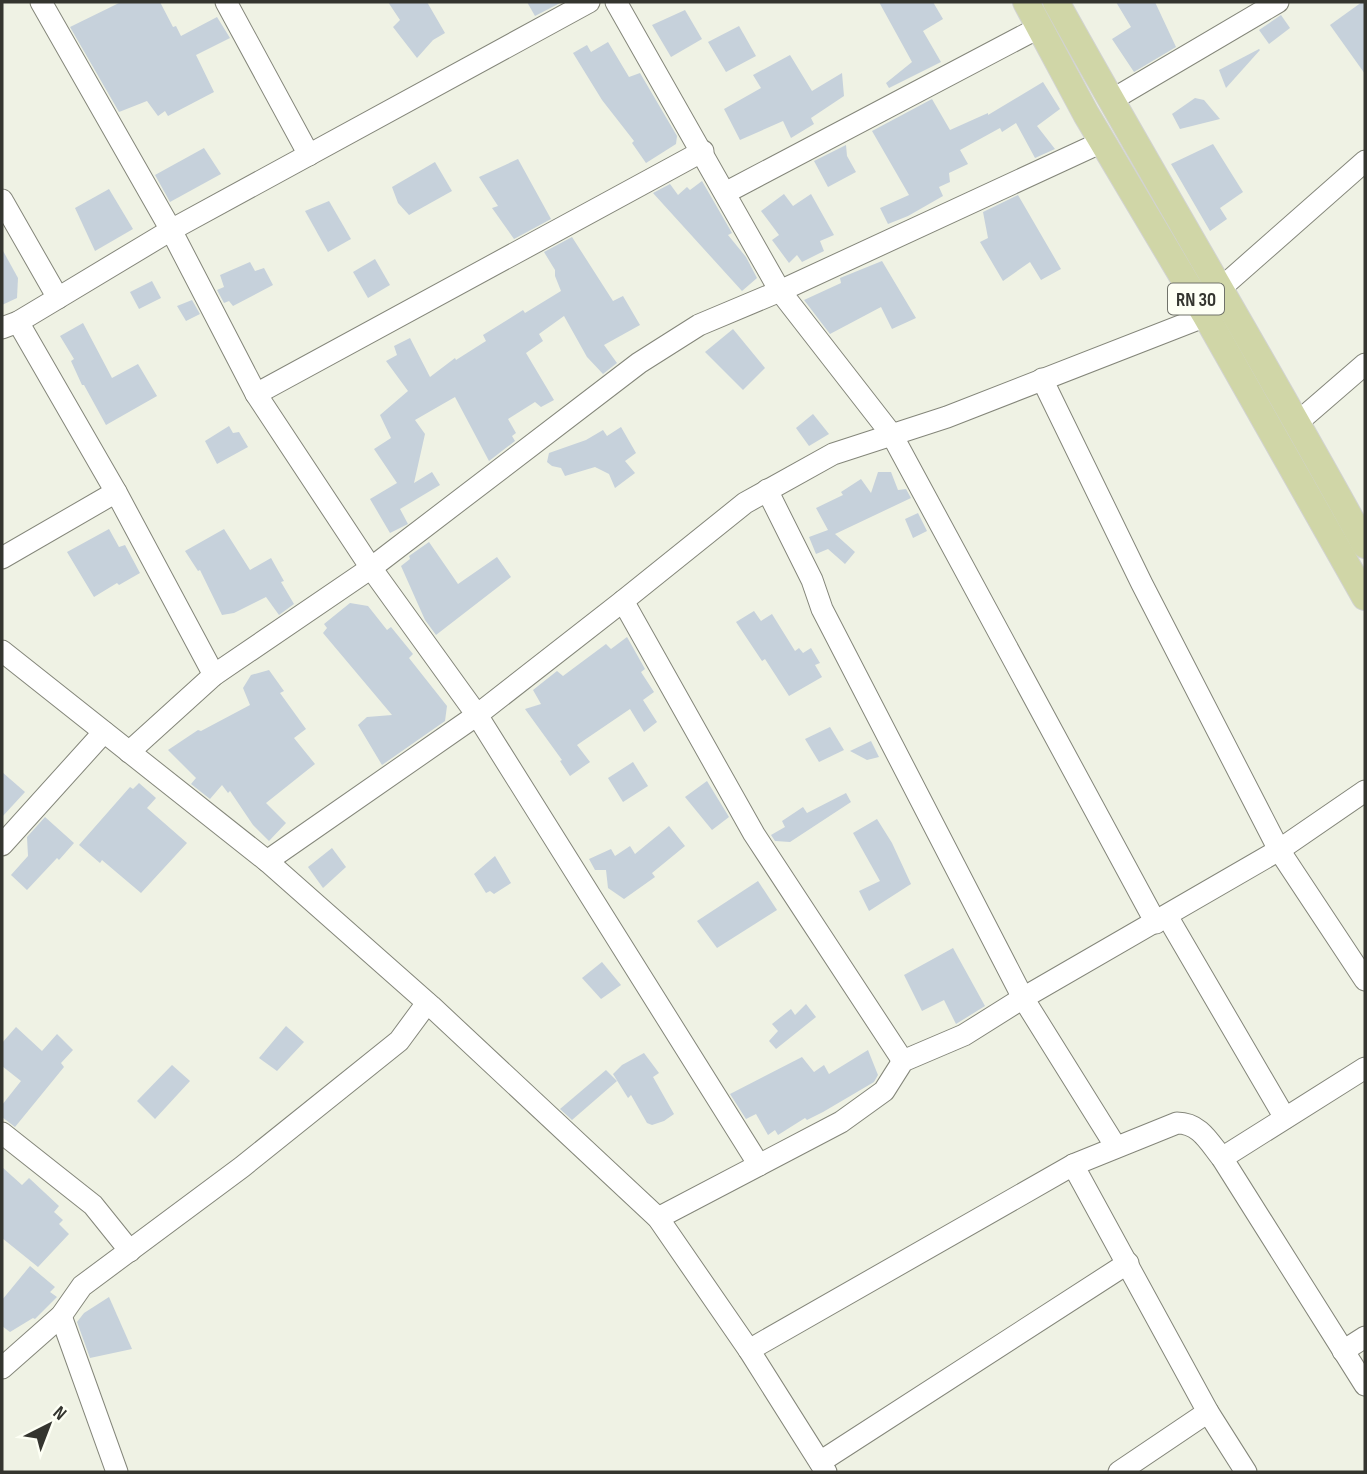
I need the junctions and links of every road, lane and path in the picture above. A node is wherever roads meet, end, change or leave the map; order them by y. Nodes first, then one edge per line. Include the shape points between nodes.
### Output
1 (41, 2) edge
2 (226, 2) edge
3 (589, 2) edge
4 (617, 2) edge
5 (1026, 2) edge
6 (1056, 2) edge
7 (1278, 2) edge
8 (1040, 27) junction
9 (1110, 101) junction
10 (1102, 142) junction
11 (702, 152) junction
12 (309, 155) junction
13 (1365, 161) edge
14 (726, 193) junction
15 (2, 200) edge
16 (171, 230) junction
17 (1221, 288) junction
18 (780, 291) junction
19 (58, 298) junction
20 (1206, 316) junction
21 (10, 325) edge
22 (1365, 364) edge
23 (1042, 379) junction
24 (256, 394) junction
25 (1297, 422) junction
26 (892, 435) junction
27 (767, 490) junction
28 (116, 492) junction
29 (1365, 545) edge
30 (2, 558) edge
31 (370, 568) junction
32 (1365, 597) edge
33 (623, 601) junction
34 (2, 651) edge
35 (214, 675) junction
36 (477, 715) junction
37 (104, 732) junction
38 (129, 752) junction
39 (1365, 791) edge
40 (2, 845) edge
41 (1279, 850) junction
42 (267, 861) junction
43 (1161, 919) junction
44 (1365, 980) edge
45 (1023, 998) junction
46 (427, 1003) junction
47 (903, 1061) junction
48 (1365, 1068) edge
49 (1285, 1118) junction
50 (2, 1133) edge
51 (1116, 1147) junction
52 (1222, 1158) junction
53 (1073, 1164) junction
54 (758, 1165) junction
55 (658, 1218) junction
56 (130, 1251) junction
57 (1128, 1263) junction
58 (61, 1316) junction
59 (1365, 1337) edge
60 (749, 1350) junction
61 (1343, 1351) junction
62 (7, 1355) edge
63 (1365, 1385) edge
64 (1208, 1412) junction
65 (823, 1467) edge
66 (112, 1470) edge
67 (1119, 1472) edge
68 (1246, 1472) edge

1 - 16 street
2 - 12 street
3 - 12 street
4 - 11 street
5 - 8 main road, RN 30
6 - 9 main road, RN 30 / RN 30
7 - 9 street
8 - 10 main road, RN 30
8 - 14 street
9 - 17 main road, RN 30 / RN 30
10 - 18 street
10 - 20 main road, RN 30
11 - 14 street
11 - 24 street
12 - 16 street
13 - 17 street
14 - 18 street
15 - 19 street
16 - 19 street
16 - 24 street
17 - 25 main road, RN 30 / RN 30
18 - 26 street
18 - 31 street via 699,324 648,357
19 - 21 street
20 - 23 street
20 - 32 main road, RN 30
21 - 28 street
22 - 25 street
23 - 26 street
23 - 41 street
24 - 31 street
25 - 29 main road, RN 30 / RN 30
26 - 27 street via 833,454
26 - 43 street
27 - 33 street
27 - 45 street via 822,609
28 - 30 street
28 - 35 street
31 - 35 street
31 - 36 street
33 - 36 street
33 - 47 street via 754,834
34 - 37 street
35 - 38 street
36 - 42 street
36 - 54 street
37 - 38 street
37 - 40 street
38 - 42 street
39 - 41 street
41 - 43 street
41 - 44 street
42 - 46 street
43 - 45 street
43 - 49 street
45 - 47 street via 964,1035
45 - 51 street
46 - 55 street
46 - 56 street via 399,1041
47 - 54 street via 884,1091 841,1122
48 - 49 street
49 - 52 street
50 - 56 street via 93,1205
51 - 52 street via 1186,1123 1201,1130
51 - 53 street
52 - 61 street
53 - 57 street
53 - 60 street
54 - 55 street
55 - 60 street
56 - 58 street via 82,1286
57 - 64 street
57 - 65 street
58 - 62 street
58 - 66 street
59 - 61 street
60 - 65 street
61 - 63 street
64 - 67 street
64 - 68 street

